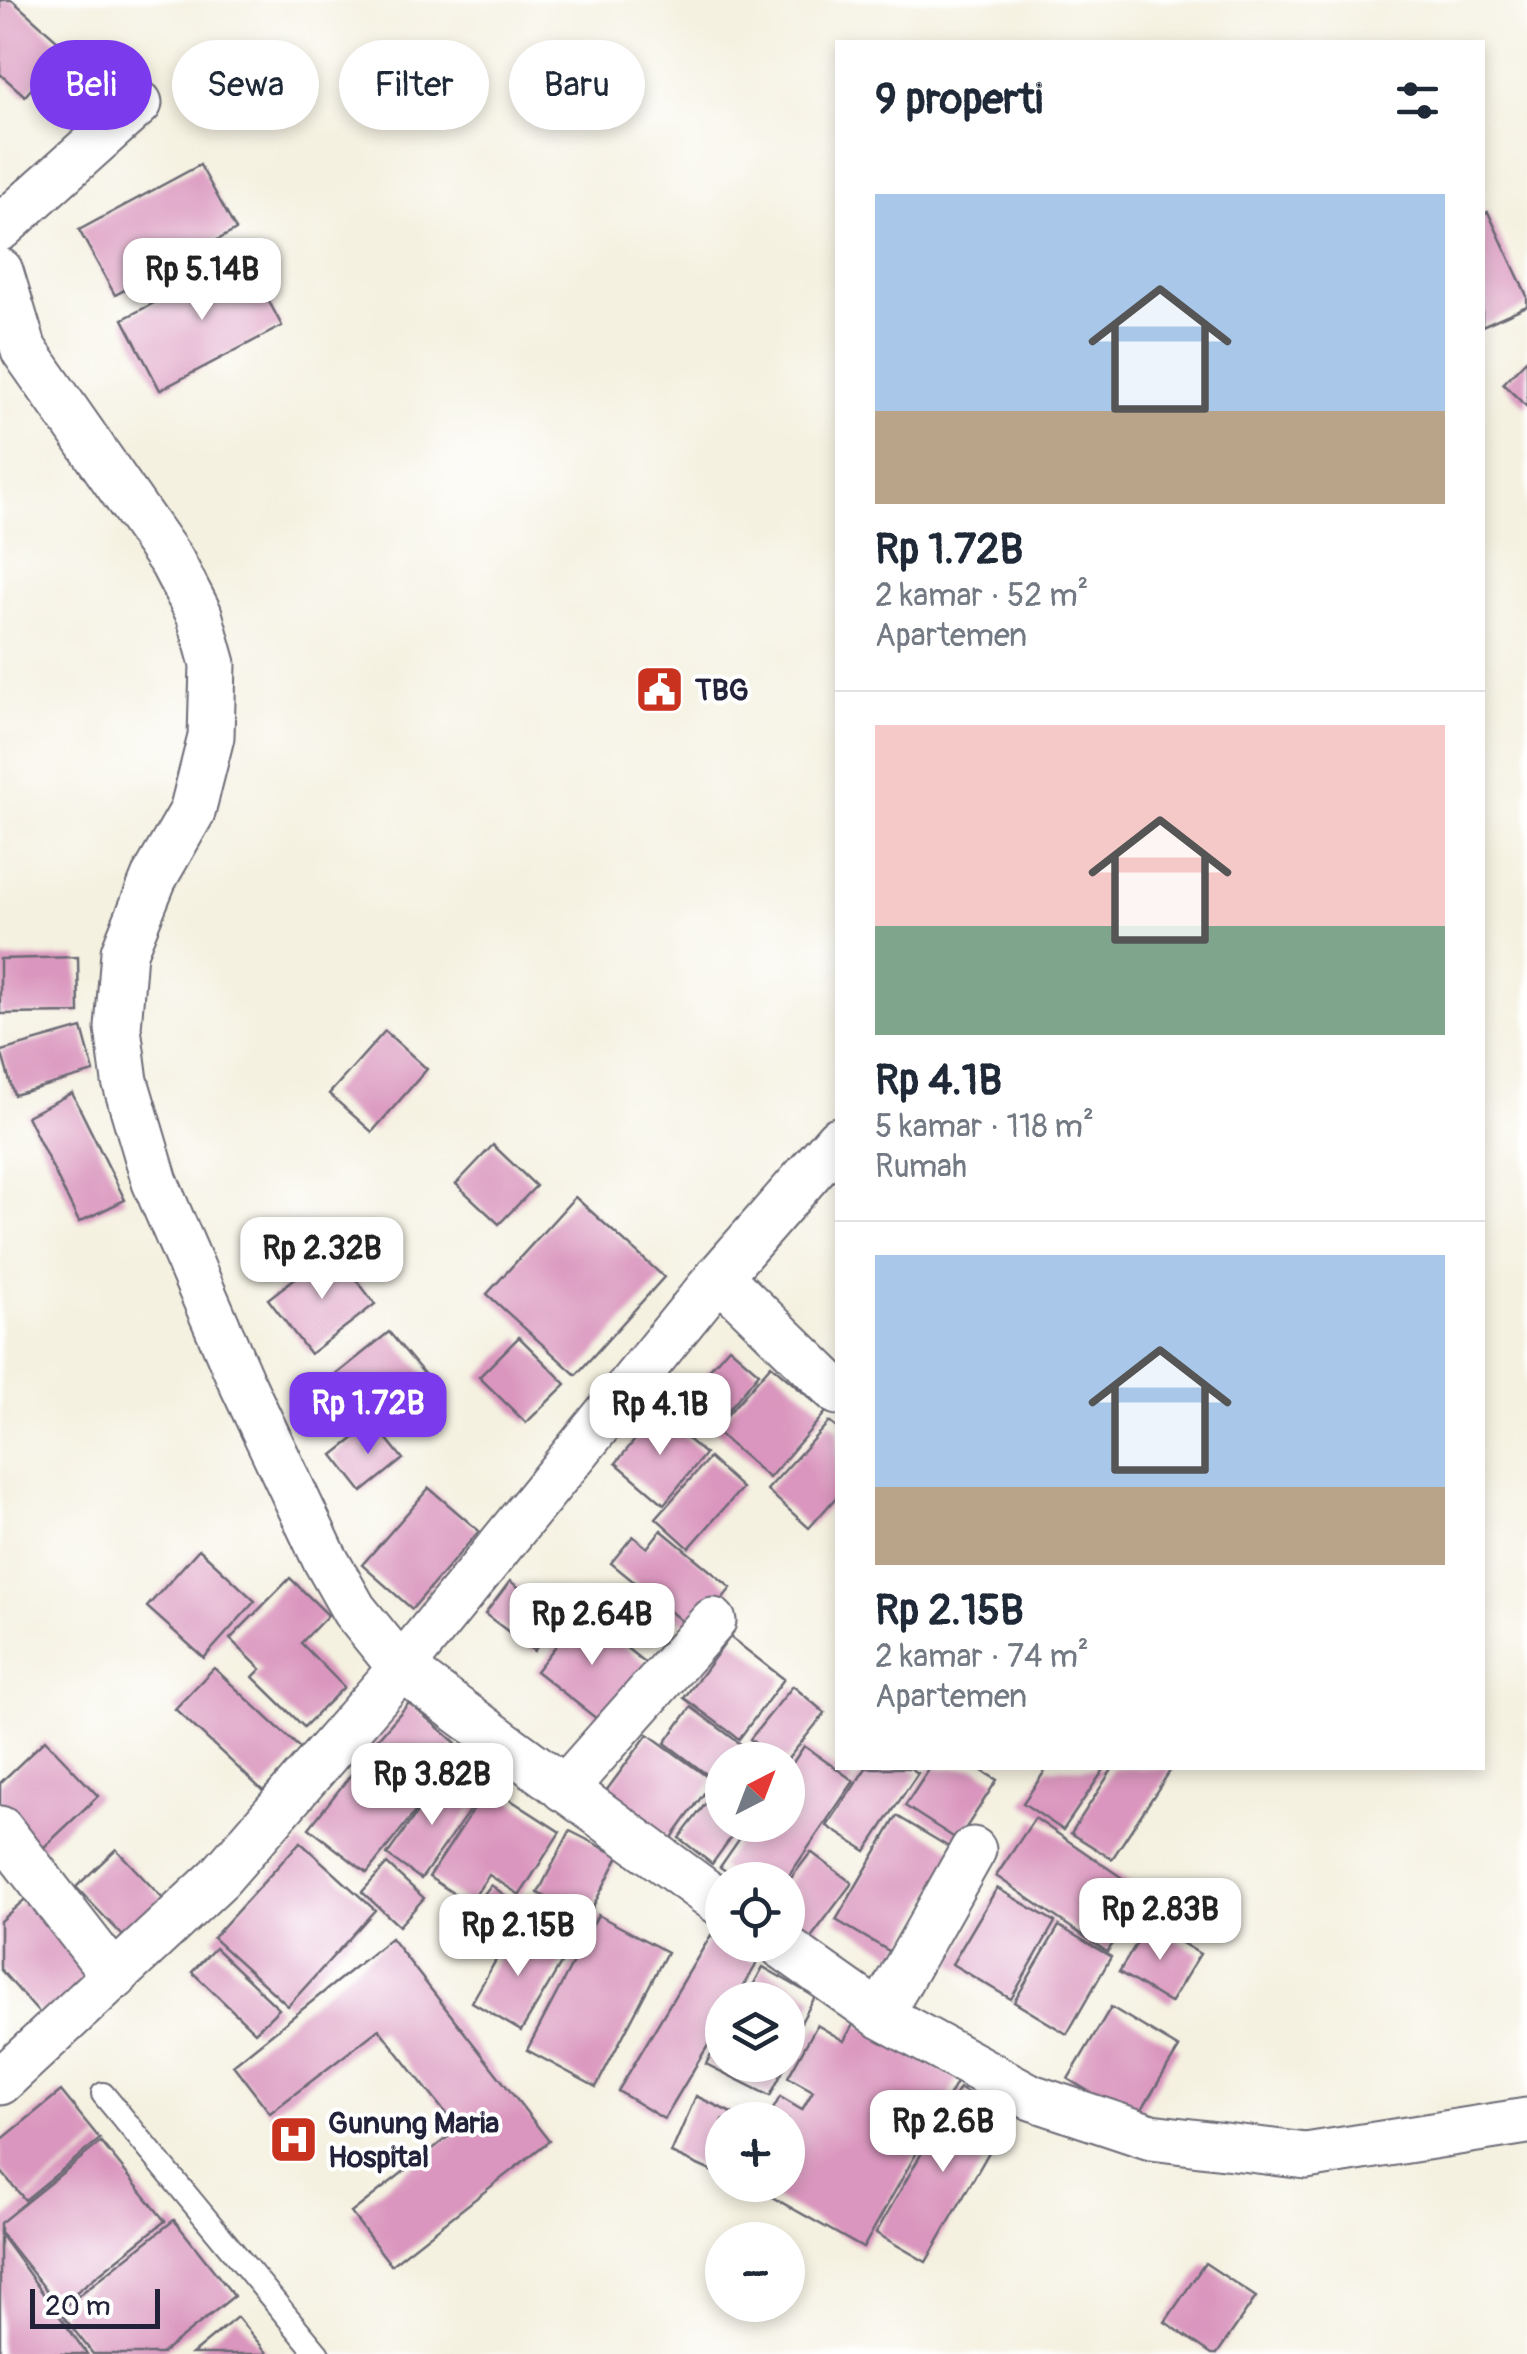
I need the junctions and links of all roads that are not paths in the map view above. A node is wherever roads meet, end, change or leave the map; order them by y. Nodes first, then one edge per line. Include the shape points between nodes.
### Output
1 (109, 130) edge
2 (0, 228) edge
3 (0, 271) edge
4 (835, 1143) edge
5 (719, 1276) junction
6 (835, 1389) edge
7 (713, 1620) dead end
8 (401, 1668) junction
9 (564, 1789) junction
10 (0, 1828) edge
11 (973, 1850) dead end
12 (705, 1892) edge
13 (804, 1962) edge
14 (116, 1976) junction
15 (880, 2016) junction
16 (0, 2082) edge
17 (103, 2094) dead end
18 (1527, 2121) edge
19 (318, 2354) edge

1 - 2 street
3 - 8 street via 24,350 172,562 199,614 214,664 211,737 192,812 154,878 124,952 118,1028 125,1081 156,1182 247,1395 324,1557 354,1610
4 - 5 street
5 - 6 street
5 - 8 street
7 - 9 street
8 - 9 street
8 - 14 street via 219,1878
9 - 12 street
10 - 14 street
11 - 15 street
13 - 15 street
14 - 16 street
15 - 18 street via 1031,2098 1151,2137 1306,2156
17 - 19 lane

